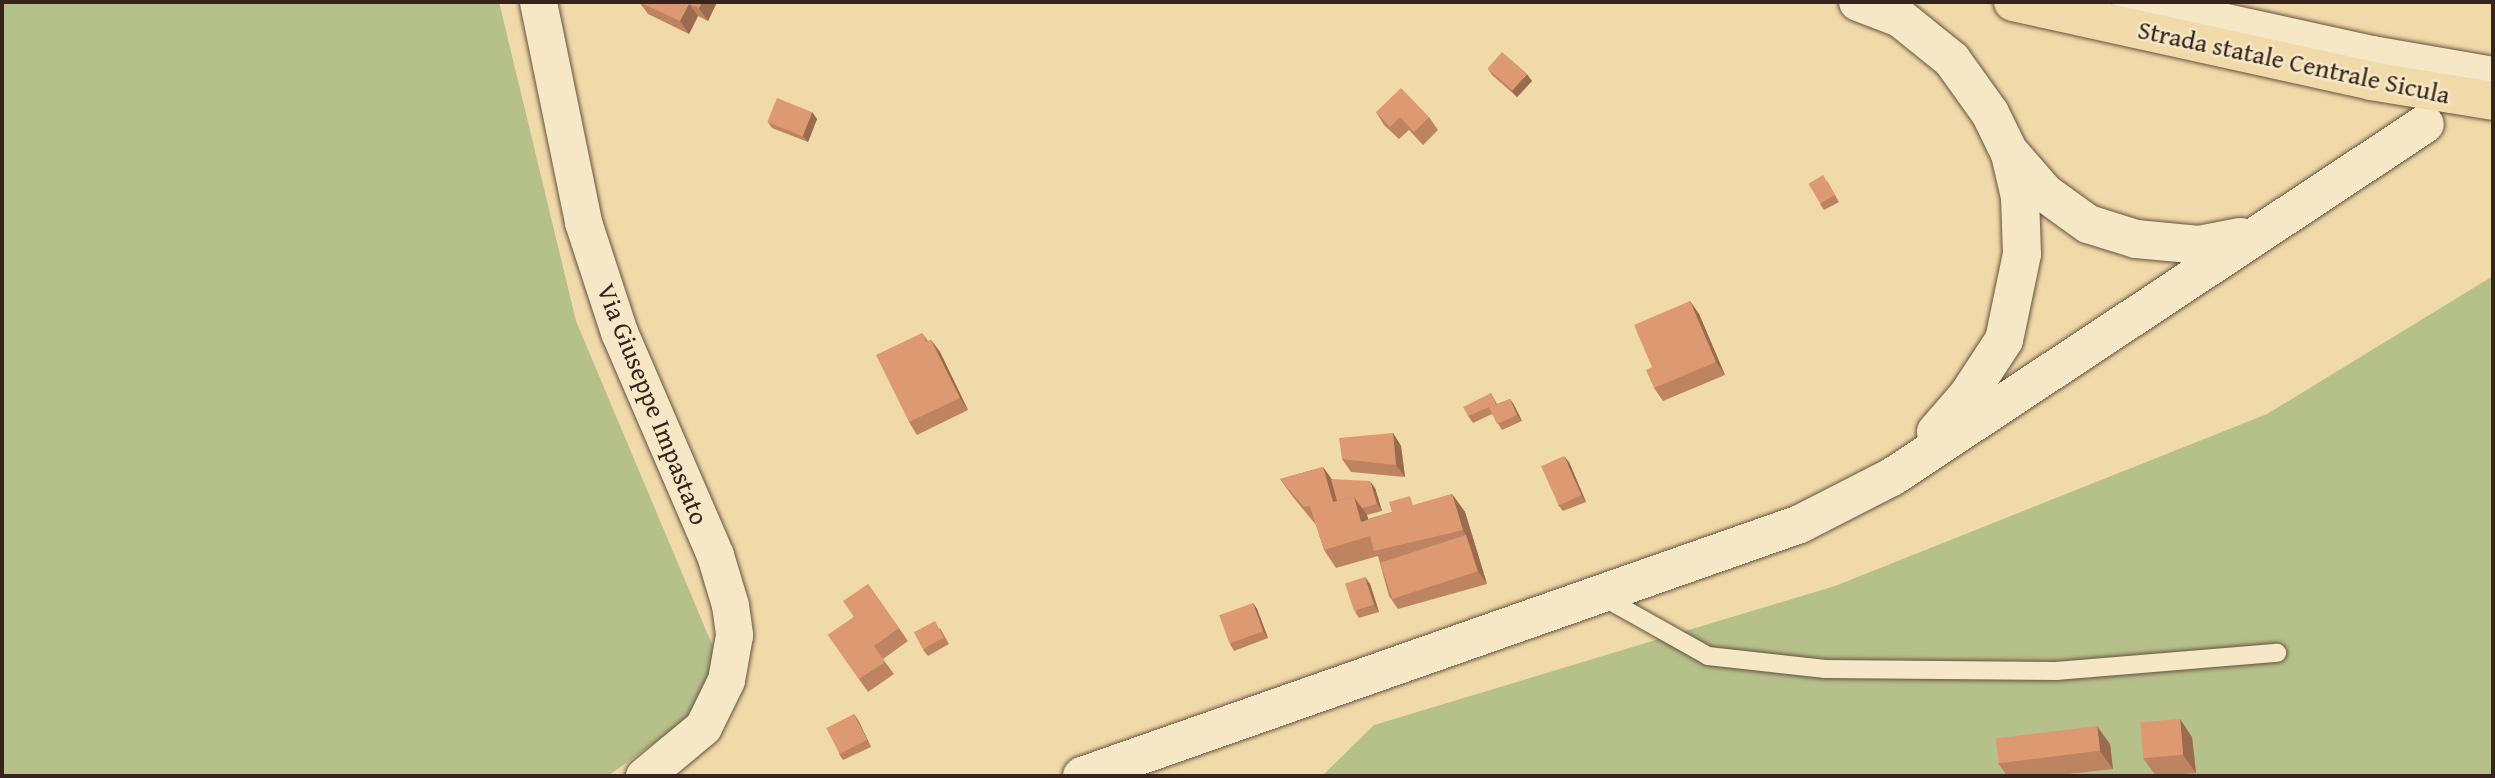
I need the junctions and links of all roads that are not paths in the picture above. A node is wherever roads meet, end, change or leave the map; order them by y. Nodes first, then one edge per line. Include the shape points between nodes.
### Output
1 (538, 2) edge
2 (1858, 2) edge
3 (2013, 2) edge
4 (2131, 2) edge
5 (2493, 76) edge
6 (2493, 101) edge
7 (2425, 124) dead end
8 (2010, 153) junction
9 (2253, 234) junction
10 (1892, 477) junction
11 (1603, 597) junction
12 (2277, 653) dead end
13 (645, 776) edge
14 (1082, 776) edge

1 - 13 street, Via Giuseppe Impastato via 583,222 619,332 715,555 734,635 726,680 703,727
2 - 8 main road via 1900,18 1952,60 1990,113
3 - 6 main road, Strada statale Centrale Sicula via 2371,81
4 - 5 main road via 2372,55
7 - 9 main road
8 - 9 main road via 2045,193 2088,224 2136,239 2199,245
8 - 10 main road via 2020,197 2022,254 2004,340 1968,395
9 - 10 main road
10 - 11 main road via 1800,524
11 - 12 lane via 1708,656 1825,669 2056,671
11 - 14 main road

